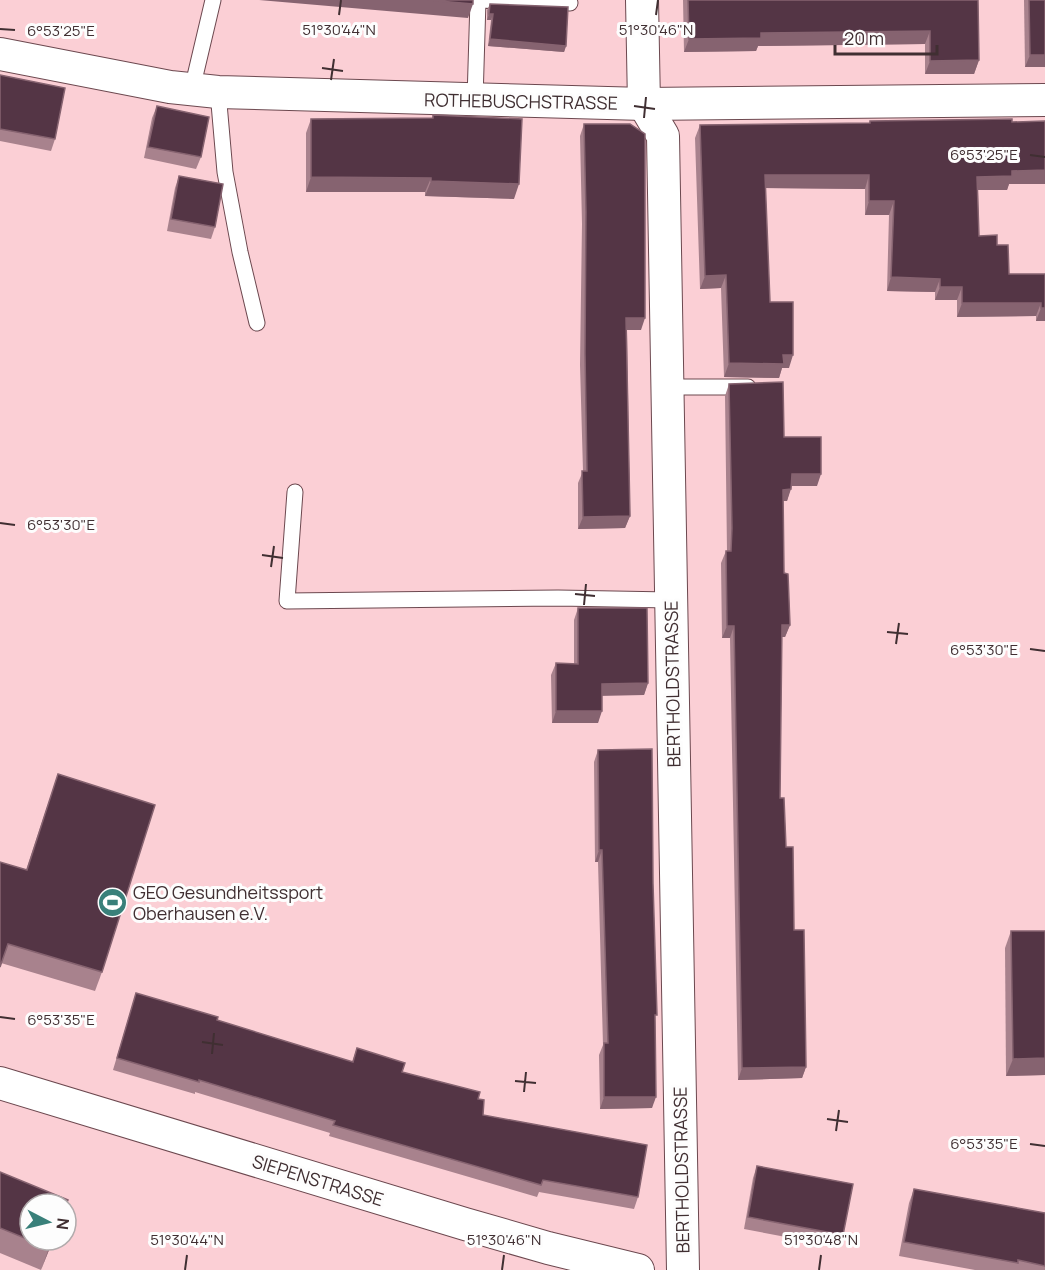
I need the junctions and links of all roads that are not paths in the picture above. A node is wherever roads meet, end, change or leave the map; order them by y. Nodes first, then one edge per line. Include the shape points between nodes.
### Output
1 (213, 0) edge
2 (642, 0) edge
3 (570, 3) dead end
4 (0, 54) edge
5 (205, 91) junction
6 (475, 100) junction
7 (1045, 100) edge
8 (644, 104) junction
9 (257, 323) dead end
10 (666, 387) junction
11 (762, 387) edge
12 (295, 492) dead end
13 (670, 600) junction
14 (0, 1083) edge
15 (638, 1270) edge
16 (683, 1270) edge

1 - 5 lane
2 - 8 street
3 - 6 lane via 478,0
4 - 5 street, ROTHEBUSCHSTRASSE
5 - 6 street, ROTHEBUSCHSTRASSE
5 - 9 lane
6 - 8 street, ROTHEBUSCHSTRASSE
7 - 8 street, ROTHEBUSCHSTRASSE
8 - 10 street, BERTHOLDSTRASSE via 663,136
10 - 11 lane
10 - 13 street, BERTHOLDSTRASSE
12 - 13 lane via 286,601
13 - 16 street, BERTHOLDSTRASSE
14 - 15 street, SIEPENSTRASSE via 465,1224

